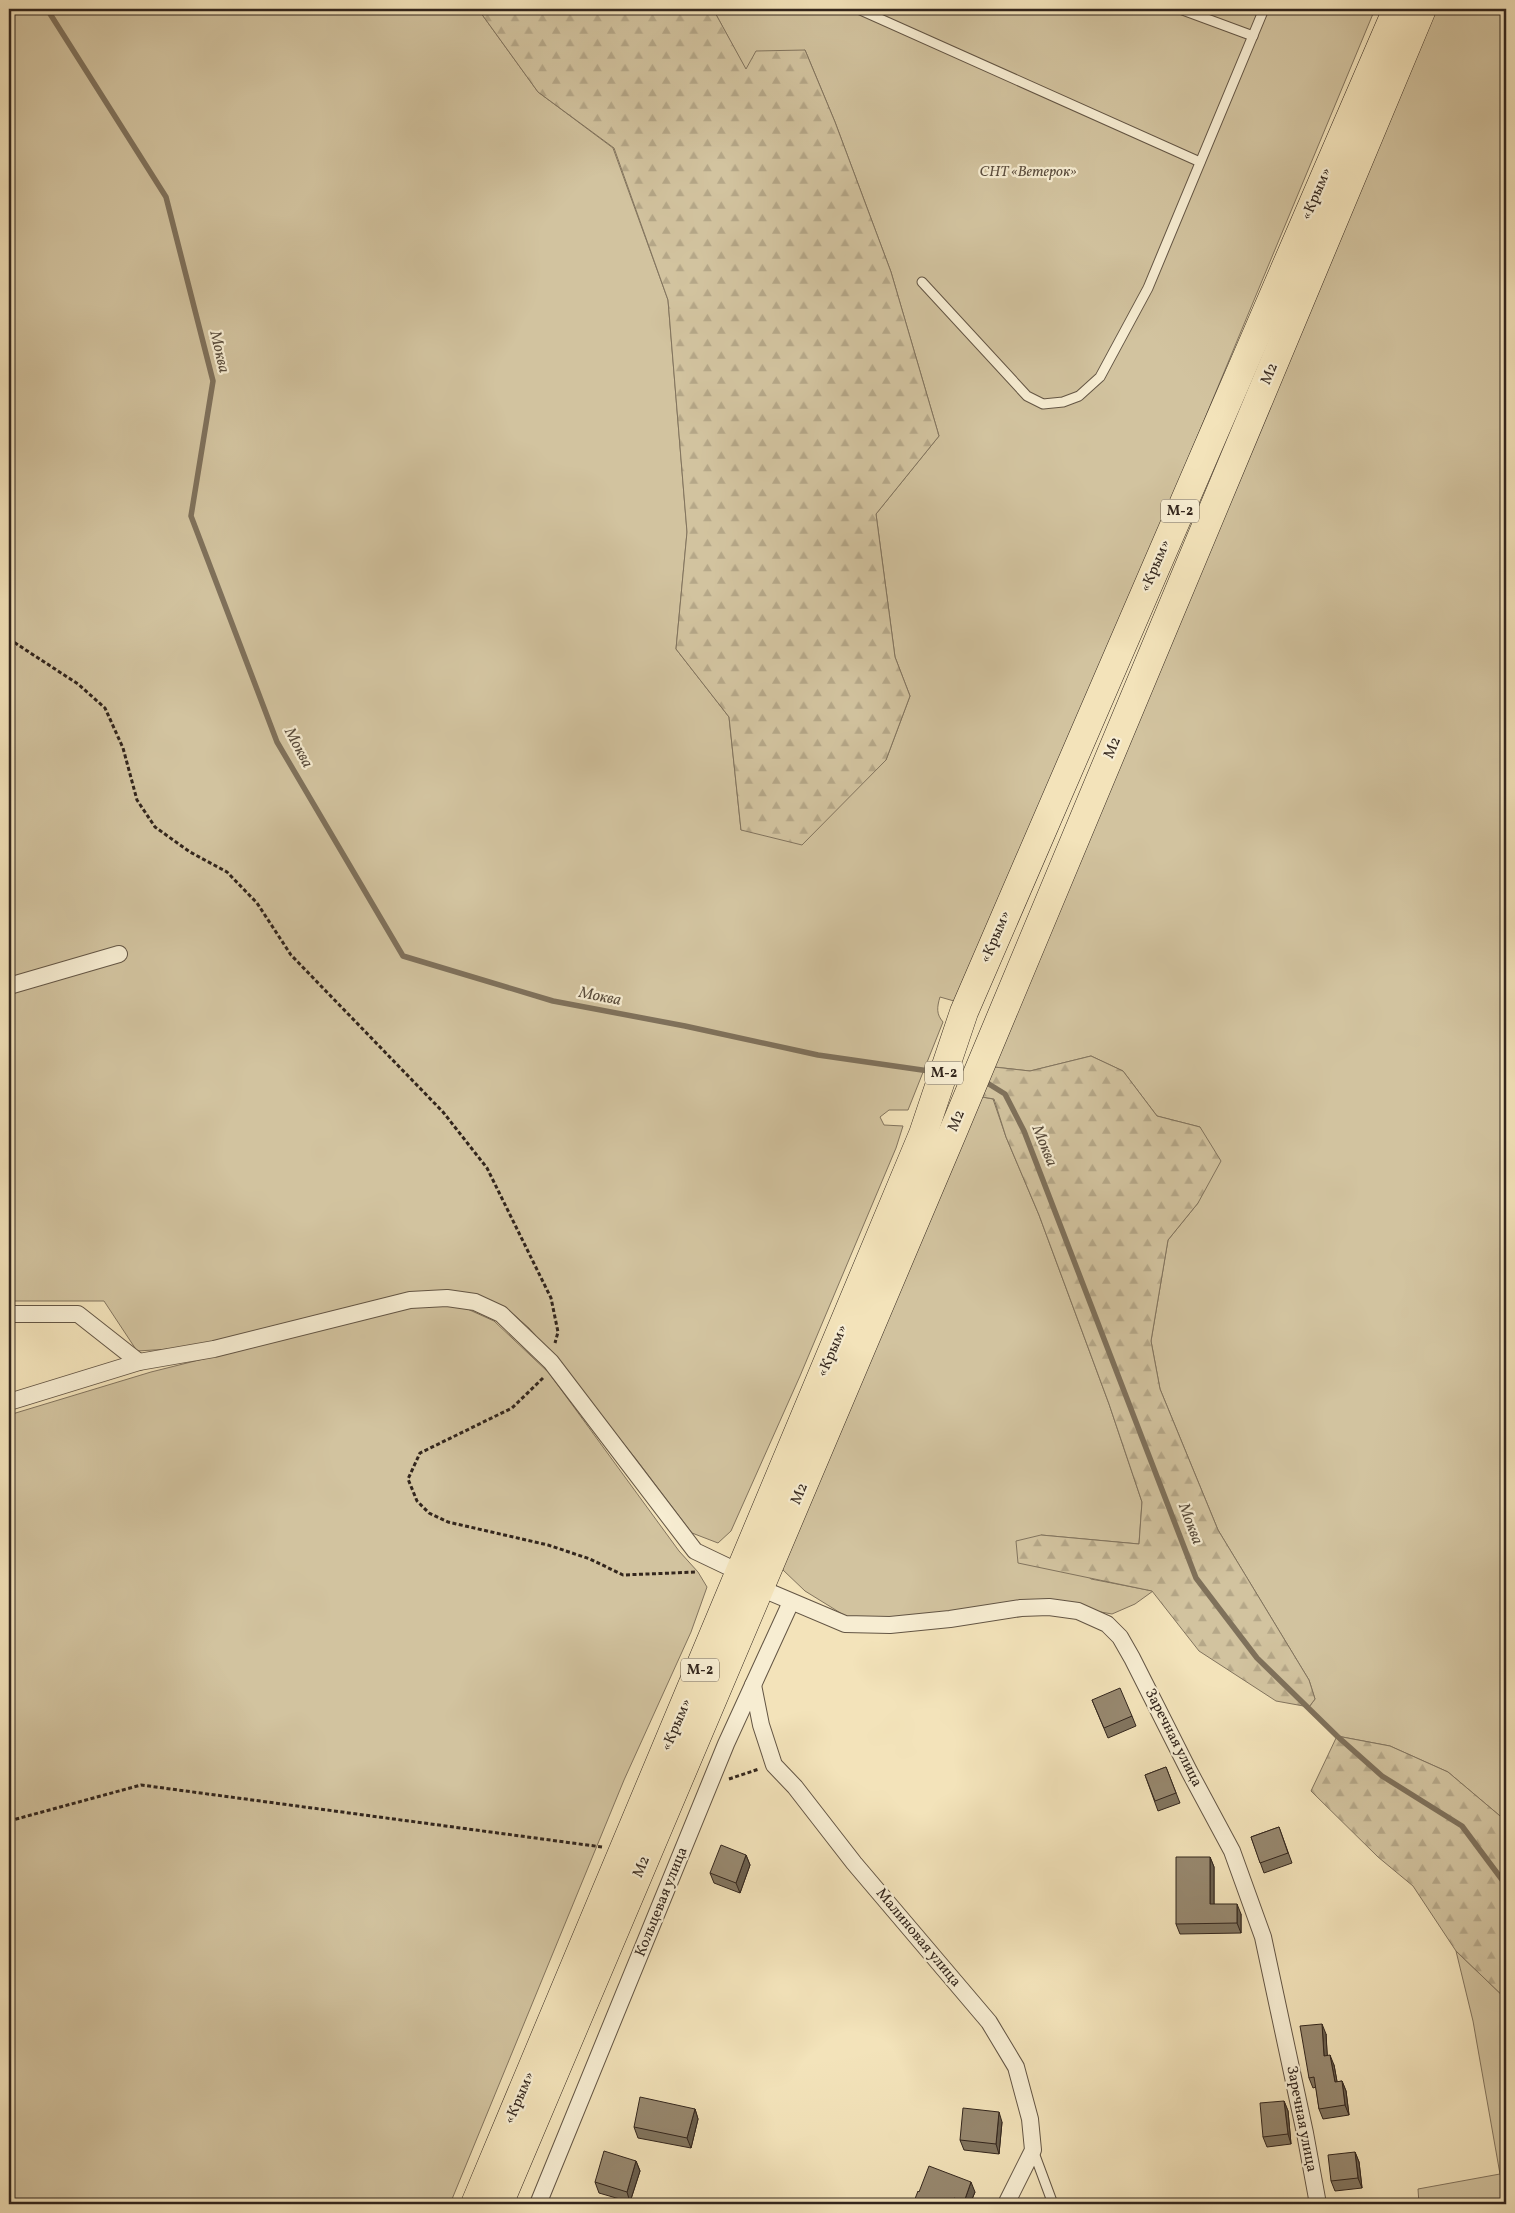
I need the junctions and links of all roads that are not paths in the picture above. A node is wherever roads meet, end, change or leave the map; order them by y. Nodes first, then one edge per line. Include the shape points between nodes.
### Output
1 (858, 9) edge
2 (1180, 9) edge
3 (1264, 9) edge
4 (1397, 9) edge
5 (1422, 9) edge
6 (1253, 36) junction
7 (1200, 162) junction
8 (922, 282) dead end
9 (119, 954) dead end
10 (9, 986) edge
11 (9, 1314) edge
12 (139, 1362) junction
13 (9, 1402) edge
14 (749, 1580) junction
15 (791, 1602) junction
16 (753, 1685) junction
17 (1033, 2150) junction
18 (475, 2204) edge
19 (499, 2204) edge
20 (538, 2204) edge
21 (1006, 2204) edge
22 (1053, 2204) edge
23 (1318, 2204) edge

1 - 7 lane
2 - 6 lane
3 - 6 lane
4 - 18 highway, «Крым» / М-2 via 964,1012 924,1134
5 - 14 highway, М2
6 - 7 lane
7 - 8 lane via 1148,288 1100,376 1079,396 1043,404 1027,396
9 - 10 street
11 - 12 street via 78,1314
12 - 13 street, Заречная улица
12 - 14 street, Заречная улица via 214,1349 410,1300 447,1298 475,1302 501,1314 551,1362 695,1551
14 - 15 street, Заречная улица
14 - 19 highway, М2
15 - 16 street, Кольцевая улица
15 - 23 street, Заречная улица via 845,1624 890,1625 1049,1607 1078,1611 1107,1624 1120,1637 1232,1851 1263,1937
16 - 17 street, Малиновая улица via 774,1765 990,2022 1016,2067 1030,2119
16 - 20 street, Кольцевая улица
17 - 21 street
17 - 22 lane

